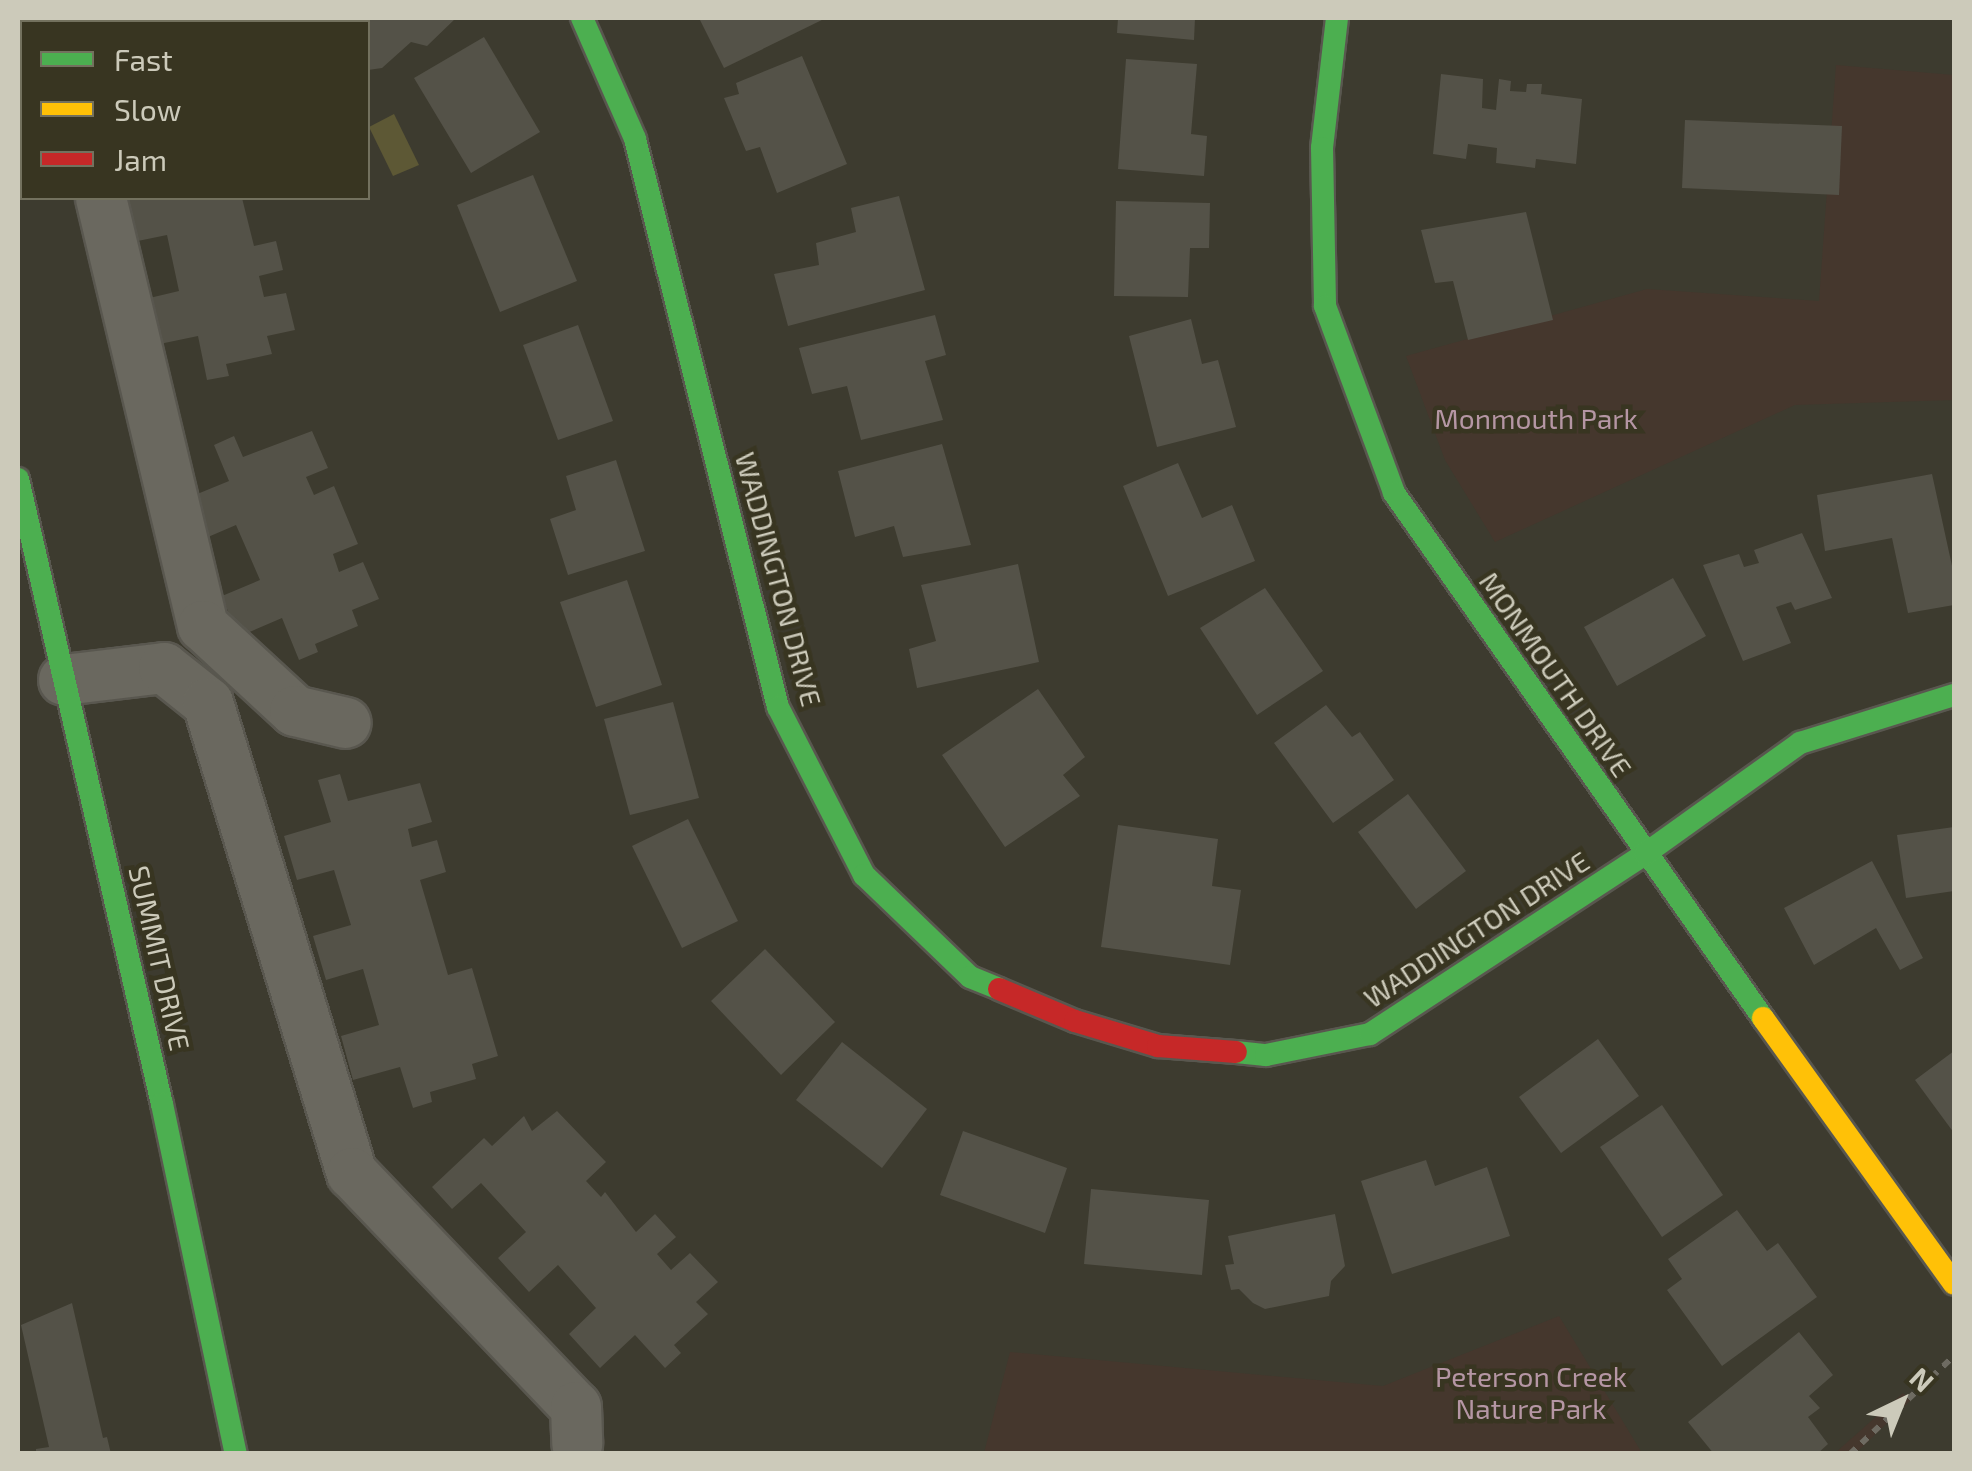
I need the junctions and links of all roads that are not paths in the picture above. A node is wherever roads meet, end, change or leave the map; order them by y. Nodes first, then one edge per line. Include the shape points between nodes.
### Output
1 (582, 18) edge
2 (1337, 18) edge
3 (102, 200) edge
4 (18, 485) edge
5 (64, 680) junction
6 (1954, 695) edge
7 (346, 723) dead end
8 (1645, 854) junction
9 (1954, 1284) edge
10 (577, 1444) dead end
11 (236, 1454) edge

1 - 8 street, WADDINGTON DRIVE via 636,140 778,707 864,875 970,978 1158,1046 1266,1055 1370,1034
2 - 8 street, MONMOUTH DRIVE via 1322,148 1325,306 1394,494
3 - 7 street via 203,626 294,711
4 - 5 street, SUMMIT DRIVE
5 - 10 street via 164,668 208,702 352,1174 576,1407
5 - 11 street, SUMMIT DRIVE
6 - 8 street, WADDINGTON DRIVE via 1800,743
8 - 9 street, MONMOUTH DRIVE

